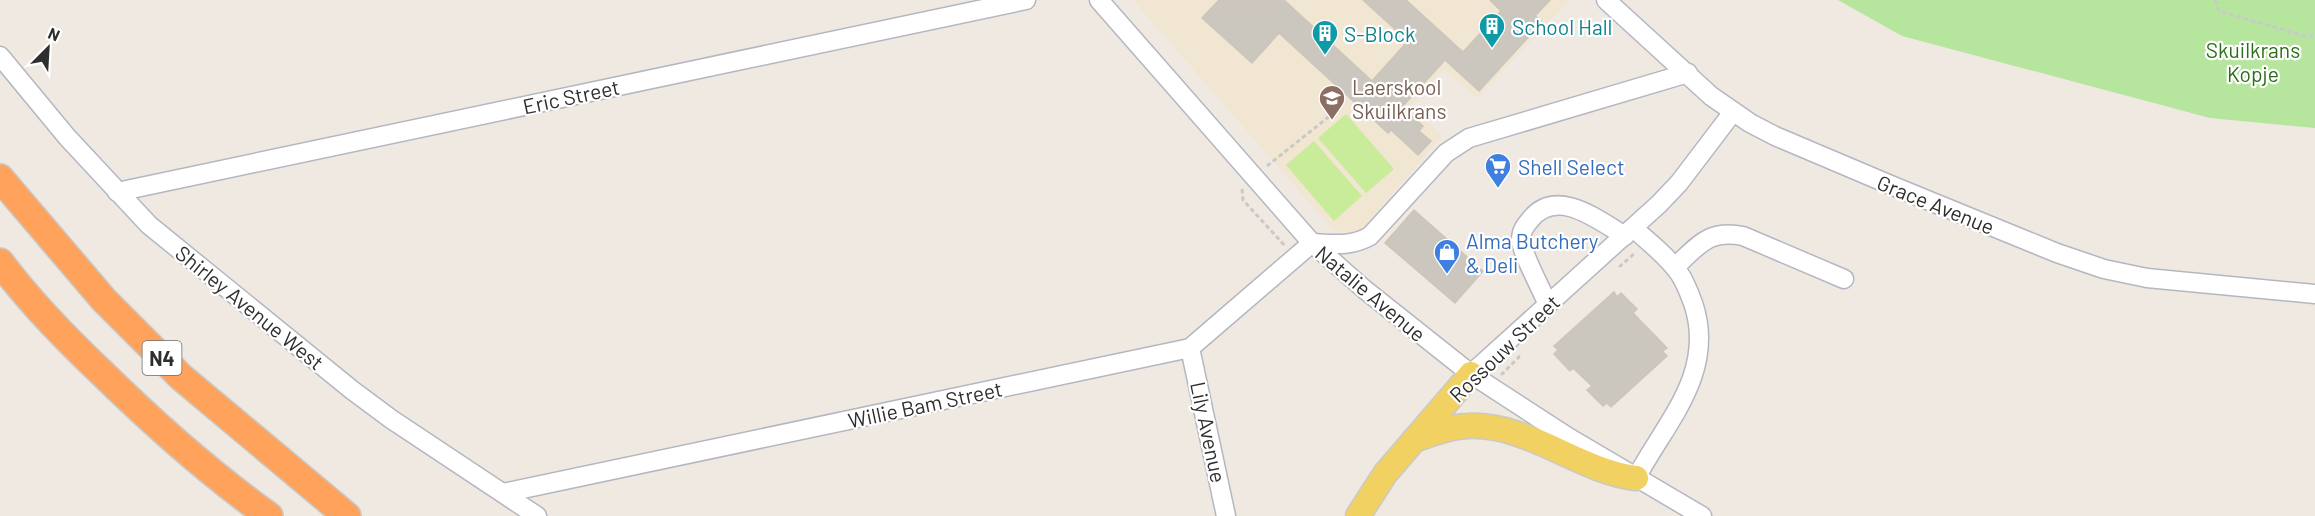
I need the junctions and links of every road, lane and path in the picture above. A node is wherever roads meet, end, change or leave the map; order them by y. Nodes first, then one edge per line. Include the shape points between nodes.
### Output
1 (1026, 0) edge
2 (1099, 0) edge
3 (1606, 0) edge
4 (2214, 0) edge
5 (2315, 35) edge
6 (0, 56) edge
7 (1688, 73) junction
8 (1734, 112) junction
9 (1331, 115) dead end
10 (1262, 171) dead end
11 (0, 178) edge
12 (1246, 186) dead end
13 (117, 192) junction
14 (1629, 232) junction
15 (1312, 243) junction
16 (1287, 247) dead end
17 (0, 262) edge
18 (1675, 267) junction
19 (1844, 279) dead end
20 (2315, 294) edge
21 (1548, 305) junction
22 (1190, 348) junction
23 (1471, 374) junction
24 (1414, 440) junction
25 (1636, 477) junction
26 (226, 485) junction
27 (503, 494) junction
28 (346, 514) edge
29 (259, 516) edge
30 (269, 516) edge
31 (537, 516) edge
32 (1226, 516) edge
33 (1358, 516) edge
34 (1702, 516) edge

1 - 13 street, Eric Street
2 - 15 street, Natalie Avenue
3 - 7 street, Grace Avenue
4 - 5 path via 2219,11 2305,36
6 - 13 street, Shirley Avenue West
7 - 8 street, Grace Avenue
7 - 15 street via 1469,138 1446,153 1370,236 1347,245
8 - 14 street, Rossouw Street via 1678,183
8 - 20 street, Grace Avenue via 1797,146 2096,267 2147,278
9 - 10 path
11 - 28 highway, N4 via 104,300 181,377
12 - 16 path via 1243,201
13 - 27 street, Shirley Avenue West via 149,225 352,390
14 - 18 street
14 - 21 street, Rossouw Street
14 - 21 street via 1557,204 1536,212 1523,229 1521,242
15 - 22 street, Willie Bam Street
15 - 23 street, Natalie Avenue
17 - 26 highway, N4 via 65,338 138,409
18 - 19 street via 1710,237 1730,233
18 - 25 street via 1697,314 1697,365 1688,391
21 - 23 street, Rossouw Street
22 - 27 street, Willie Bam Street
22 - 32 street, Lily Avenue
23 - 24 main road, Rossouw Street
23 - 25 street, Natalie Avenue
24 - 25 main road via 1467,426 1490,427 1616,475
24 - 33 main road, Rossouw Street via 1385,474
25 - 34 street, Natalie Avenue
26 - 29 highway
26 - 30 highway, N4
27 - 31 street, Shirley Avenue West

